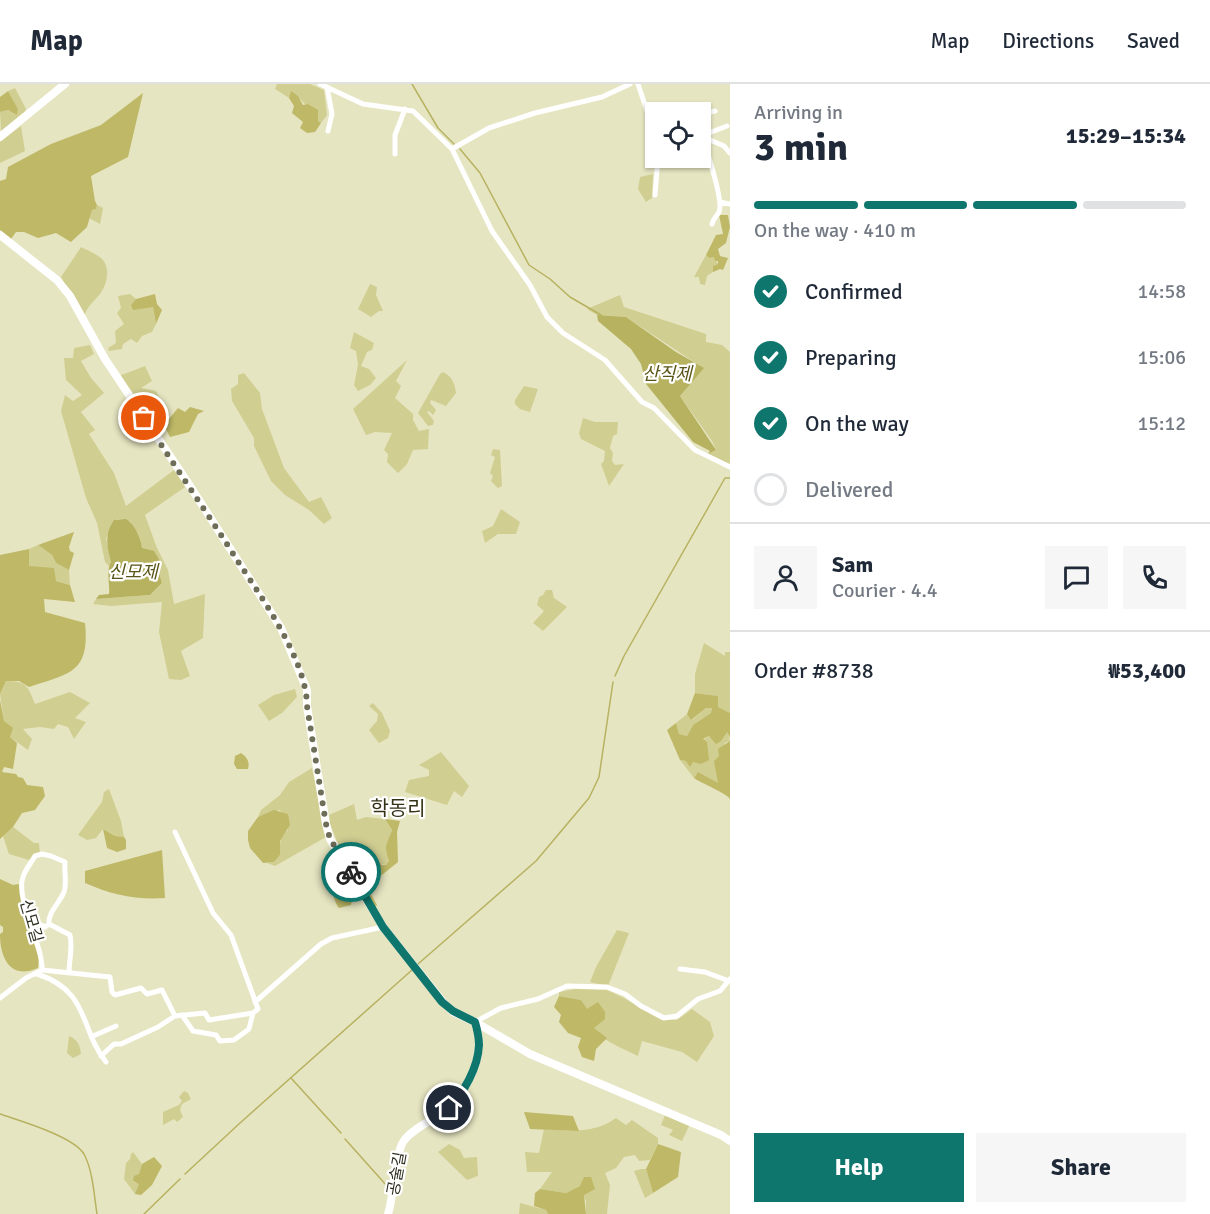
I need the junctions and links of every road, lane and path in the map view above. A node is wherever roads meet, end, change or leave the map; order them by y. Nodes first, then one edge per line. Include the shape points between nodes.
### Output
1 (65, 84) edge
2 (320, 84) edge
3 (630, 84) edge
4 (638, 84) edge
5 (327, 87) junction
6 (645, 105) edge
7 (405, 110) junction
8 (715, 111) dead end
9 (711, 112) edge
10 (728, 126) dead end
11 (328, 131) dead end
12 (711, 132) edge
13 (0, 137) edge
14 (711, 140) edge
15 (452, 149) junction
16 (730, 153) edge
17 (395, 154) dead end
18 (711, 161) edge
19 (657, 168) edge
20 (655, 195) dead end
21 (720, 202) junction
22 (730, 204) edge
23 (712, 224) dead end
24 (0, 235) edge
25 (730, 467) edge
26 (175, 832) dead end
27 (49, 924) junction
28 (31, 925) junction
29 (383, 927) junction
30 (680, 969) dead end
31 (39, 972) junction
32 (69, 973) junction
33 (730, 980) edge
34 (724, 986) junction
35 (730, 993) edge
36 (0, 998) edge
37 (255, 1002) junction
38 (255, 1011) junction
39 (182, 1015) junction
40 (175, 1016) junction
41 (475, 1022) junction
42 (116, 1026) dead end
43 (93, 1036) junction
44 (101, 1056) junction
45 (106, 1062) dead end
46 (730, 1141) edge
47 (388, 1214) edge

1 - 13 street
2 - 5 street
3 - 15 street via 602,97 489,128
4 - 6 street
5 - 7 street via 363,104
5 - 11 street via 332,114
7 - 15 street via 413,111
7 - 17 street via 395,135
8 - 9 street
10 - 12 street
14 - 16 street
15 - 25 street via 492,231 547,317 562,333 605,360 642,402 654,408 694,450
18 - 21 street
19 - 20 street
21 - 22 street
21 - 23 street
24 - 29 street via 57,280 70,296 105,359 281,628 307,690 330,839
26 - 37 street via 213,913 231,935
27 - 28 street
27 - 28 street, 신모길 via 48,917 63,894 65,862 42,854 35,856 22,878
27 - 32 street, 신모길 via 70,935 73,947
28 - 31 street, 신모길 via 42,958
29 - 37 street via 321,944
29 - 41 street via 442,1002
30 - 33 street
31 - 32 street
31 - 36 street
31 - 43 street via 58,983 79,1004
32 - 40 street via 110,977 115,995 141,988 147,993 162,990
33 - 34 street
34 - 35 street
34 - 41 street via 698,999 677,1016 664,1018 607,987 567,986 538,999 501,1008
37 - 38 street
38 - 39 street via 209,1020 205,1013
38 - 39 street via 249,1029 234,1040 220,1041 216,1035 193,1031
39 - 40 street
40 - 44 street via 114,1044
41 - 46 street via 530,1054
41 - 47 street, 공술길 via 479,1042 471,1073 459,1098 403,1143
42 - 43 street
43 - 44 street
44 - 45 street

